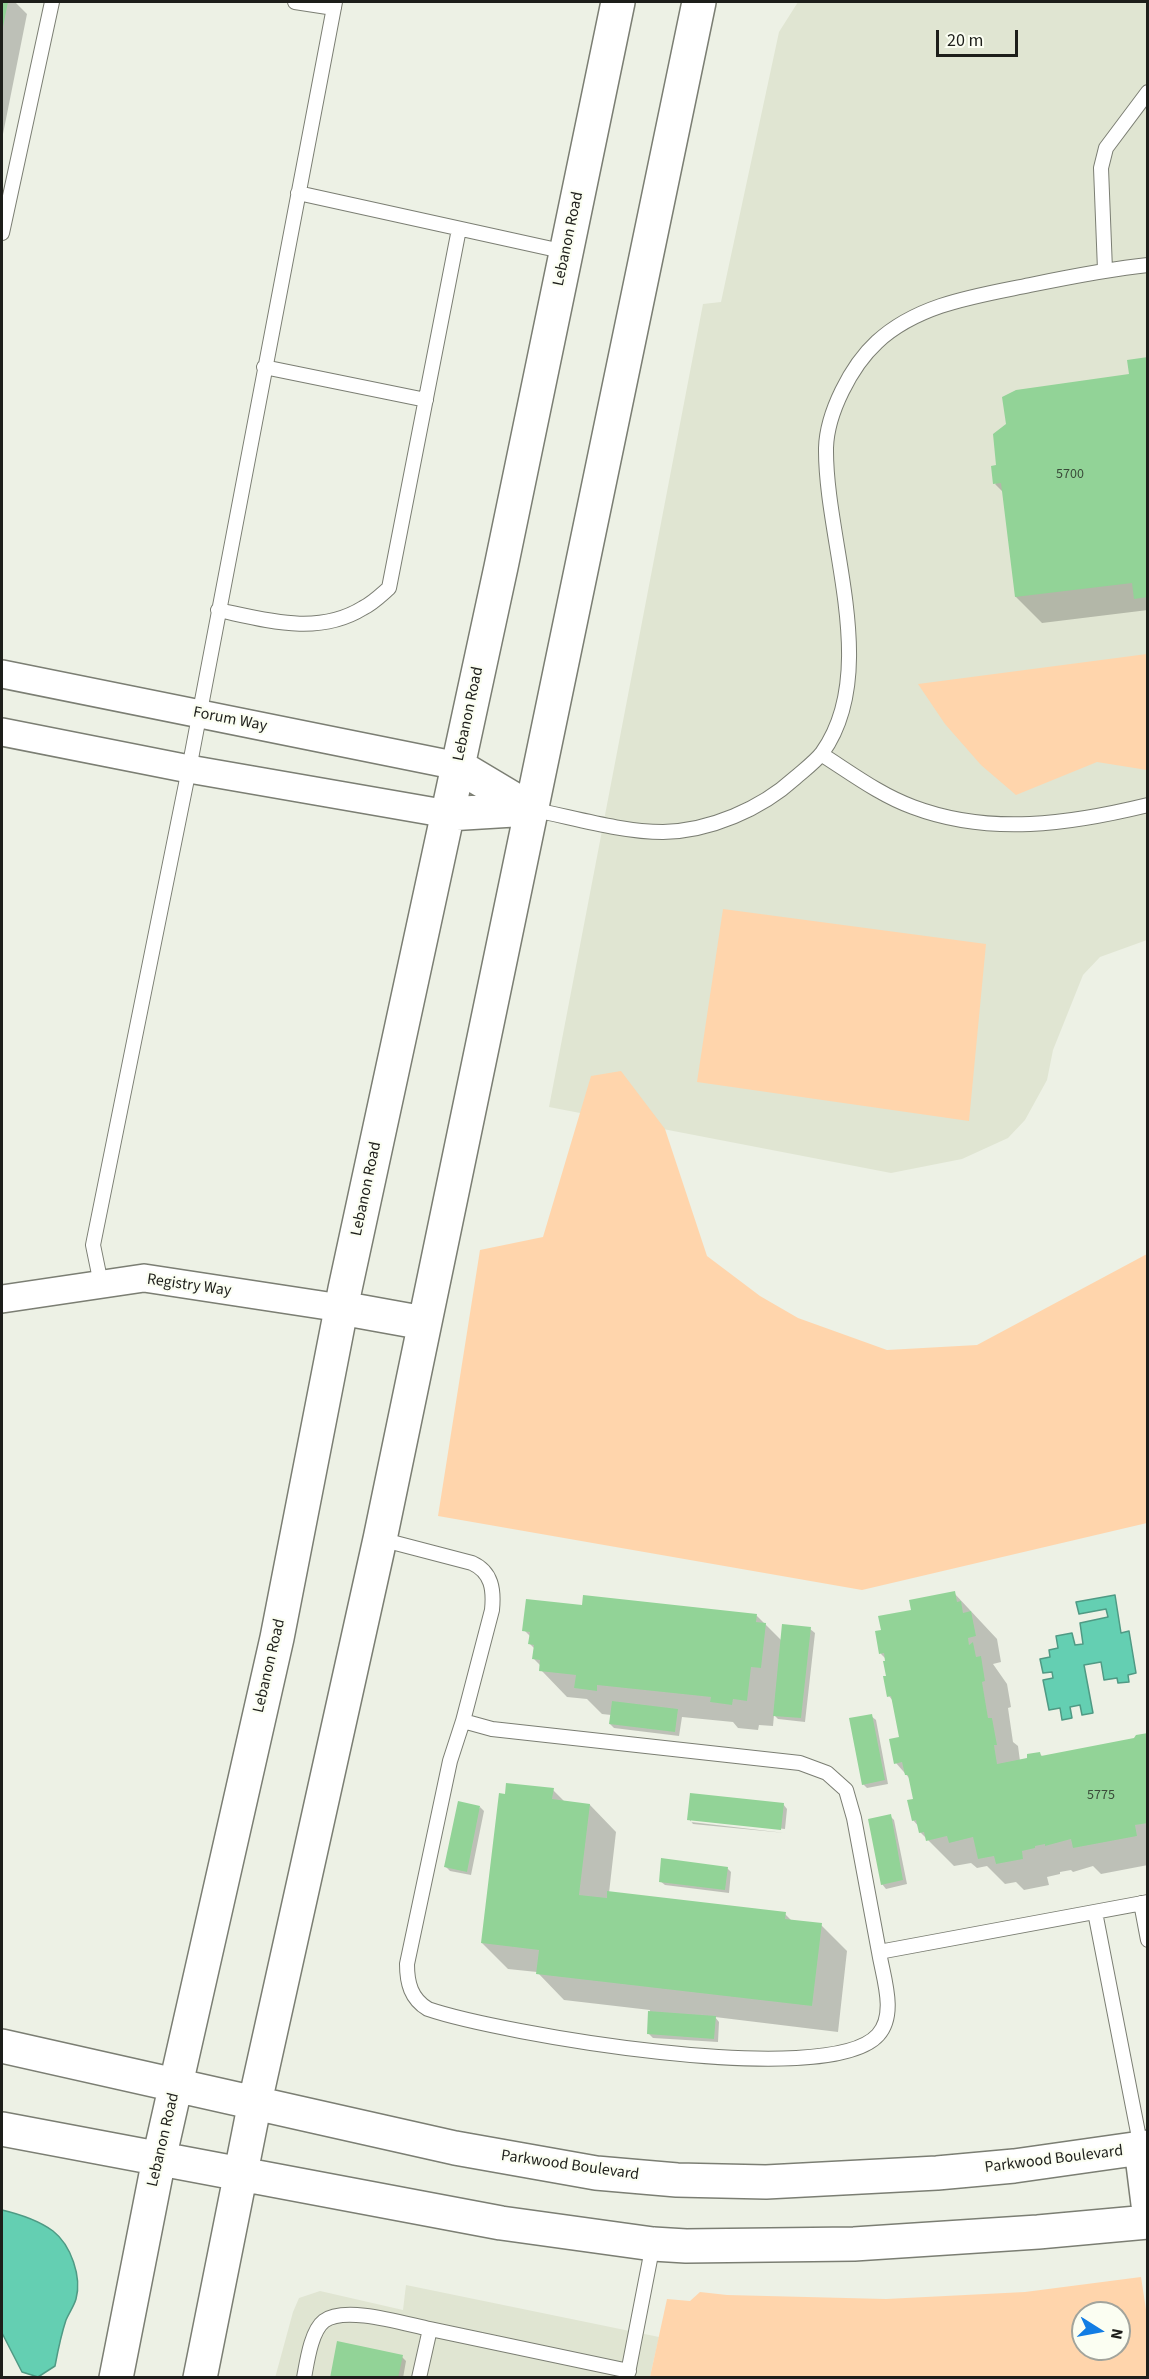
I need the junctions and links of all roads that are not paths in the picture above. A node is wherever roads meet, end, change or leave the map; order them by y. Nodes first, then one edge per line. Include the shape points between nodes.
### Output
1 (52, 2) edge
2 (295, 2) edge
3 (618, 2) edge
4 (699, 2) edge
5 (334, 4) edge
6 (1148, 92) edge
7 (298, 193) junction
8 (459, 229) junction
9 (2, 233) edge
10 (566, 252) junction
11 (1148, 265) edge
12 (1105, 270) junction
13 (264, 367) junction
14 (426, 400) junction
15 (218, 610) junction
16 (2, 674) edge
17 (198, 713) junction
18 (2, 732) edge
19 (821, 754) junction
20 (458, 766) junction
21 (189, 769) junction
22 (1148, 805) edge
23 (530, 809) junction
24 (448, 814) junction
25 (101, 1284) junction
26 (2, 1299) edge
27 (341, 1308) junction
28 (424, 1323) junction
29 (380, 1539) junction
30 (463, 1721) junction
31 (1144, 1902) edge
32 (1095, 1912) junction
33 (1148, 1940) edge
34 (879, 1952) junction
35 (2, 2046) edge
36 (177, 2084) junction
37 (255, 2102) junction
38 (2, 2129) edge
39 (1144, 2148) edge
40 (159, 2159) junction
41 (242, 2174) junction
42 (1148, 2204) edge
43 (1148, 2222) edge
44 (653, 2244) junction
45 (430, 2329) junction
46 (628, 2374) edge
47 (116, 2378) edge
48 (200, 2378) edge
49 (304, 2378) edge
50 (419, 2378) edge

1 - 9 lane
2 - 5 lane
3 - 10 main road, Lebanon Road
4 - 23 main road
5 - 7 lane
6 - 12 lane via 1106,148 1101,168
7 - 8 lane
7 - 13 lane
8 - 10 lane
8 - 14 lane
10 - 20 main road, Lebanon Road
11 - 12 lane
12 - 19 lane via 959,299 928,310 877,342 844,388 826,446 849,653 843,709
13 - 14 lane
13 - 15 lane
14 - 15 lane via 389,588 363,609 335,621 290,625
15 - 17 lane
16 - 17 street, Forum Way
17 - 20 street, Forum Way
17 - 21 lane
18 - 21 street
19 - 22 lane via 885,795 912,807 980,824 1093,819
19 - 23 lane via 783,790 756,807 692,828 664,832 630,829
20 - 23 main road
20 - 24 main road, Lebanon Road
21 - 24 street
21 - 25 lane via 93,1245
23 - 24 main road
23 - 28 main road
24 - 27 main road, Lebanon Road
25 - 26 street, Registry Way
25 - 27 street, Registry Way via 144,1278
27 - 28 main road
27 - 36 main road, Lebanon Road via 277,1638
28 - 29 main road
29 - 30 lane via 472,1563 490,1579 492,1610
29 - 37 main road
30 - 34 lane via 492,1729 800,1763 827,1773 846,1790
30 - 34 lane via 450,1761 407,1964 410,1990 418,2003 428,2009 603,2045 735,2058 808,2058 861,2047 884,2026 887,2004
31 - 32 lane
31 - 33 lane
32 - 34 lane
32 - 39 lane
35 - 36 main road, Parkwood Boulevard
36 - 37 main road, Parkwood Boulevard
36 - 40 main road, Lebanon Road
37 - 39 main road, Parkwood Boulevard via 455,2148 596,2173 677,2180 766,2182 937,2174
37 - 41 main road
38 - 40 main road
39 - 42 main road
40 - 41 main road
40 - 47 main road, Lebanon Road
41 - 44 main road via 501,2223
41 - 48 main road
43 - 44 main road via 854,2244
44 - 46 lane
45 - 46 lane
45 - 49 lane via 360,2315 338,2315 323,2321 313,2340
45 - 50 lane

